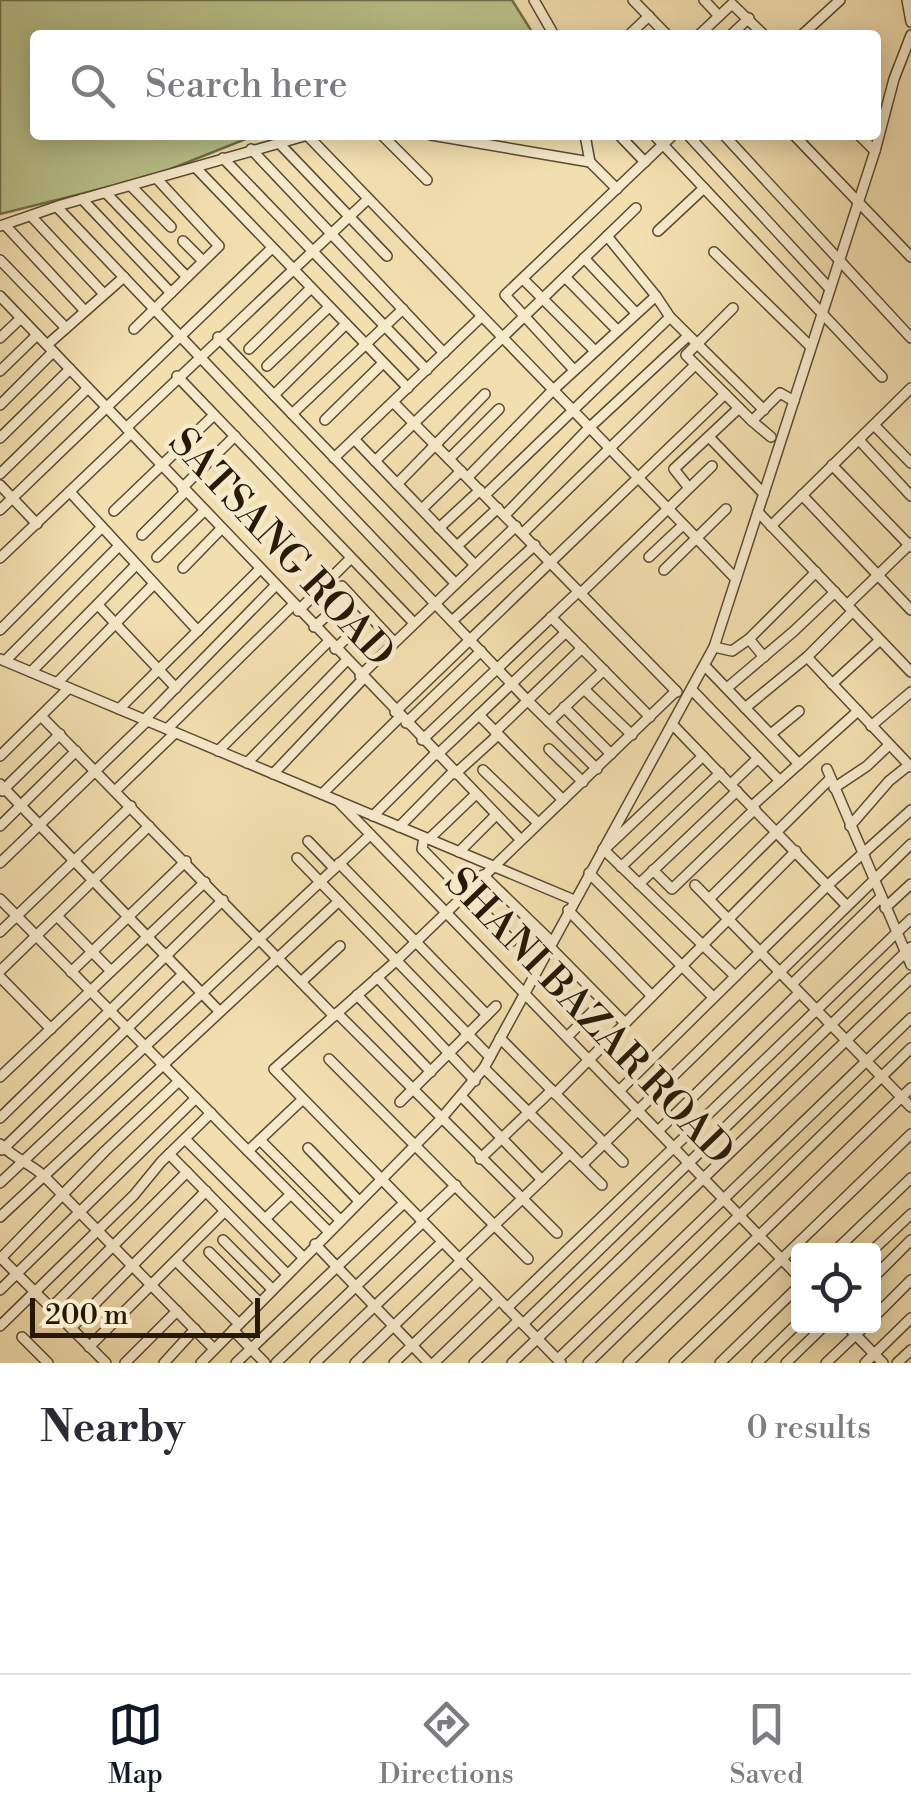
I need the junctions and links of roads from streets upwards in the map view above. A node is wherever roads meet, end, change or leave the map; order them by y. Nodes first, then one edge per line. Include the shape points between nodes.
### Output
1 (534, 0) edge
2 (633, 0) edge
3 (704, 0) edge
4 (840, 0) edge
5 (907, 0) edge
6 (649, 16) junction
7 (719, 16) junction
8 (750, 18) junction
9 (911, 22) edge
10 (551, 30) edge
11 (634, 30) edge
12 (662, 30) edge
13 (704, 30) edge
14 (737, 30) edge
15 (760, 30) edge
16 (807, 30) edge
17 (911, 35) edge
18 (881, 126) edge
19 (287, 140) edge
20 (313, 140) edge
21 (387, 140) edge
22 (460, 140) edge
23 (586, 140) edge
24 (624, 140) edge
25 (659, 140) edge
26 (667, 140) edge
27 (693, 140) edge
28 (729, 140) edge
29 (799, 140) edge
30 (865, 140) edge
31 (877, 140) edge
32 (278, 142) junction
33 (663, 144) junction
34 (251, 149) junction
35 (874, 150) junction
36 (223, 158) junction
37 (590, 162) junction
38 (644, 162) junction
39 (196, 168) junction
40 (158, 180) junction
41 (427, 180) dead end
42 (132, 186) junction
43 (617, 188) junction
44 (704, 188) junction
45 (106, 193) junction
46 (82, 199) junction
47 (368, 199) junction
48 (858, 201) junction
49 (56, 207) junction
50 (636, 208) dead end
51 (350, 215) junction
52 (31, 216) junction
53 (3, 226) edge
54 (171, 227) dead end
55 (658, 232) dead end
56 (330, 233) junction
57 (607, 236) junction
58 (183, 241) dead end
59 (272, 248) junction
60 (311, 251) junction
61 (714, 252) dead end
62 (388, 256) dead end
63 (911, 257) edge
64 (584, 258) junction
65 (0, 260) edge
66 (839, 260) junction
67 (203, 261) junction
68 (292, 268) junction
69 (564, 276) junction
70 (124, 277) junction
71 (187, 277) junction
72 (522, 278) junction
73 (311, 288) junction
74 (830, 289) junction
75 (171, 293) junction
76 (104, 294) junction
77 (656, 296) junction
78 (542, 298) junction
79 (1, 301) edge
80 (329, 306) junction
81 (732, 308) dead end
82 (154, 309) junction
83 (403, 309) junction
84 (85, 312) junction
85 (636, 313) junction
86 (822, 314) junction
87 (524, 315) junction
88 (482, 317) junction
89 (670, 317) junction
90 (21, 318) junction
91 (346, 324) junction
92 (384, 326) junction
93 (66, 328) junction
94 (134, 329) dead end
95 (618, 330) junction
96 (37, 335) junction
97 (181, 336) junction
98 (218, 337) junction
99 (0, 338) edge
100 (501, 338) junction
101 (911, 338) edge
102 (692, 340) junction
103 (364, 343) junction
104 (812, 347) junction
105 (50, 348) junction
106 (249, 349) dead end
107 (595, 351) junction
108 (444, 353) junction
109 (199, 355) junction
110 (384, 362) junction
111 (267, 366) dead end
112 (695, 366) junction
113 (70, 369) junction
114 (426, 370) junction
115 (574, 370) junction
116 (0, 371) edge
117 (178, 376) junction
118 (882, 377) dead end
119 (88, 388) junction
120 (408, 388) junction
121 (911, 388) edge
122 (552, 390) junction
123 (485, 394) dead end
124 (725, 394) junction
125 (274, 395) junction
126 (900, 398) junction
127 (794, 401) junction
128 (392, 402) junction
129 (0, 405) edge
130 (106, 407) junction
131 (739, 408) junction
132 (499, 409) dead end
133 (911, 409) edge
134 (572, 410) junction
135 (764, 410) junction
136 (292, 414) junction
137 (214, 415) junction
138 (325, 420) dead end
139 (752, 420) junction
140 (414, 424) junction
141 (874, 425) junction
142 (589, 428) junction
143 (128, 430) junction
144 (235, 436) junction
145 (709, 437) junction
146 (772, 437) dead end
147 (0, 438) edge
148 (354, 438) junction
149 (858, 440) junction
150 (436, 446) junction
151 (610, 450) junction
152 (334, 458) junction
153 (449, 459) junction
154 (375, 460) junction
155 (911, 463) edge
156 (161, 465) junction
157 (832, 465) junction
158 (712, 466) dead end
159 (0, 474) edge
160 (464, 474) junction
161 (638, 478) junction
162 (397, 484) junction
163 (0, 485) edge
164 (689, 488) junction
165 (184, 490) junction
166 (70, 492) junction
167 (482, 492) junction
168 (764, 494) junction
169 (802, 495) junction
170 (911, 496) edge
171 (12, 498) junction
172 (667, 509) junction
173 (726, 509) dead end
174 (0, 510) edge
175 (422, 510) junction
176 (114, 511) dead end
177 (204, 511) junction
178 (502, 511) junction
179 (758, 512) junction
180 (37, 524) junction
181 (682, 524) junction
182 (771, 526) junction
183 (102, 527) junction
184 (439, 528) junction
185 (221, 529) junction
186 (520, 530) junction
187 (142, 535) dead end
188 (696, 539) junction
189 (535, 545) junction
190 (910, 545) edge
191 (119, 546) junction
192 (457, 546) junction
193 (1, 556) edge
194 (649, 556) dead end
195 (157, 557) dead end
196 (352, 558) junction
197 (552, 563) junction
198 (475, 565) junction
199 (136, 566) junction
200 (183, 568) dead end
201 (260, 570) junction
202 (664, 570) dead end
203 (816, 572) junction
204 (878, 575) junction
205 (736, 579) junction
206 (455, 583) junction
207 (154, 584) junction
208 (276, 586) junction
209 (342, 586) dead end
210 (580, 592) junction
211 (835, 592) junction
212 (350, 595) junction
213 (435, 602) junction
214 (98, 605) junction
215 (296, 608) junction
216 (850, 608) junction
217 (911, 610) edge
218 (370, 616) junction
219 (551, 617) junction
220 (452, 620) junction
221 (414, 623) junction
222 (115, 624) junction
223 (314, 627) junction
224 (0, 630) edge
225 (198, 630) junction
226 (566, 632) junction
227 (749, 639) junction
228 (471, 640) junction
229 (880, 640) junction
230 (394, 642) junction
231 (331, 646) junction
232 (714, 647) junction
233 (582, 648) junction
234 (481, 650) junction
235 (764, 656) junction
236 (807, 657) junction
237 (5, 661) edge
238 (346, 661) junction
239 (705, 666) junction
240 (497, 667) junction
241 (158, 670) junction
242 (604, 670) junction
243 (31, 672) junction
244 (911, 672) edge
245 (0, 674) edge
246 (361, 678) junction
247 (57, 683) junction
248 (512, 683) junction
249 (832, 684) junction
250 (70, 688) junction
251 (176, 688) junction
252 (727, 688) junction
253 (584, 689) junction
254 (692, 690) junction
255 (676, 691) junction
256 (911, 692) edge
257 (527, 700) junction
258 (686, 701) junction
259 (564, 708) junction
260 (746, 708) junction
261 (119, 709) junction
262 (799, 711) dead end
263 (858, 711) junction
264 (479, 715) junction
265 (41, 716) junction
266 (400, 717) junction
267 (650, 717) junction
268 (146, 721) junction
269 (549, 722) junction
270 (673, 725) junction
271 (871, 726) junction
272 (171, 731) junction
273 (60, 734) junction
274 (496, 734) junction
275 (632, 734) junction
276 (771, 734) junction
277 (422, 740) junction
278 (889, 744) junction
279 (550, 749) dead end
280 (76, 751) junction
281 (218, 751) junction
282 (437, 754) junction
283 (611, 754) junction
284 (0, 756) edge
285 (703, 756) junction
286 (758, 758) junction
287 (247, 763) junction
288 (799, 764) junction
289 (910, 766) edge
290 (597, 769) junction
291 (483, 770) dead end
292 (96, 771) junction
293 (454, 772) junction
294 (720, 773) junction
295 (273, 774) junction
296 (830, 779) junction
297 (780, 781) junction
298 (583, 782) junction
299 (734, 787) junction
300 (1, 788) edge
301 (116, 790) junction
302 (322, 794) junction
303 (476, 794) junction
304 (563, 800) junction
305 (338, 801) junction
306 (21, 806) junction
307 (130, 806) junction
308 (754, 808) junction
309 (911, 810) edge
310 (496, 815) junction
311 (373, 816) junction
312 (538, 823) junction
313 (39, 824) junction
314 (0, 826) edge
315 (149, 826) junction
316 (850, 826) junction
317 (399, 827) junction
318 (776, 830) junction
319 (370, 834) junction
320 (427, 838) junction
321 (520, 840) junction
322 (308, 841) dead end
323 (911, 844) edge
324 (604, 850) junction
325 (796, 851) junction
326 (459, 852) junction
327 (862, 854) junction
328 (297, 858) dead end
329 (74, 861) junction
330 (186, 861) junction
331 (0, 863) edge
332 (337, 865) junction
333 (492, 866) junction
334 (621, 867) junction
335 (653, 870) junction
336 (589, 873) junction
337 (482, 875) junction
338 (874, 880) junction
339 (94, 881) junction
340 (320, 881) junction
341 (205, 882) junction
342 (639, 884) junction
343 (911, 884) edge
344 (695, 885) dead end
345 (828, 885) junction
346 (464, 894) junction
347 (708, 899) junction
348 (0, 900) edge
349 (223, 900) junction
350 (339, 901) junction
351 (882, 903) junction
352 (571, 905) junction
353 (848, 906) junction
354 (445, 912) junction
355 (16, 916) junction
356 (58, 916) junction
357 (128, 916) junction
358 (728, 919) junction
359 (911, 919) edge
360 (0, 932) edge
361 (898, 932) junction
362 (36, 936) junction
363 (147, 936) junction
364 (259, 938) junction
365 (415, 942) junction
366 (512, 942) dead end
367 (550, 944) junction
368 (702, 945) junction
369 (340, 946) dead end
370 (908, 950) edge
371 (92, 951) junction
372 (760, 952) junction
373 (165, 956) junction
374 (277, 956) junction
375 (396, 961) junction
376 (911, 965) edge
377 (682, 966) junction
378 (71, 972) junction
379 (111, 972) junction
380 (779, 972) junction
381 (0, 974) edge
382 (182, 974) junction
383 (735, 976) junction
384 (377, 977) junction
385 (911, 978) edge
386 (301, 982) junction
387 (796, 988) junction
388 (91, 992) junction
389 (201, 992) junction
390 (525, 992) junction
391 (357, 995) junction
392 (652, 996) junction
393 (714, 997) junction
394 (603, 1001) junction
395 (496, 1006) dead end
396 (816, 1010) junction
397 (110, 1011) junction
398 (219, 1011) junction
399 (335, 1015) junction
400 (487, 1015) junction
401 (911, 1018) edge
402 (625, 1023) junction
403 (830, 1025) junction
404 (51, 1028) junction
405 (126, 1028) junction
406 (468, 1034) junction
407 (568, 1036) junction
408 (500, 1038) junction
409 (846, 1040) junction
410 (145, 1046) junction
411 (911, 1048) edge
412 (448, 1054) junction
413 (490, 1057) junction
414 (329, 1058) dead end
415 (590, 1059) junction
416 (865, 1060) junction
417 (162, 1064) junction
418 (484, 1068) junction
419 (431, 1072) junction
420 (881, 1076) junction
421 (0, 1077) edge
422 (475, 1080) junction
423 (179, 1081) junction
424 (911, 1088) edge
425 (620, 1090) junction
426 (412, 1091) junction
427 (554, 1092) junction
428 (462, 1097) junction
429 (901, 1097) junction
430 (196, 1098) junction
431 (303, 1099) junction
432 (400, 1102) dead end
433 (911, 1108) edge
434 (639, 1110) junction
435 (529, 1112) junction
436 (211, 1114) junction
437 (0, 1118) edge
438 (440, 1120) junction
439 (659, 1130) junction
440 (911, 1134) edge
441 (185, 1139) junction
442 (502, 1139) junction
443 (260, 1140) junction
444 (416, 1144) junction
445 (605, 1144) junction
446 (674, 1146) junction
447 (1, 1148) edge
448 (308, 1148) dead end
449 (248, 1151) junction
450 (570, 1153) junction
451 (169, 1154) junction
452 (480, 1159) junction
453 (22, 1161) junction
454 (623, 1162) dead end
455 (689, 1162) junction
456 (582, 1165) junction
457 (187, 1172) junction
458 (44, 1176) junction
459 (705, 1178) junction
460 (911, 1178) edge
461 (380, 1180) junction
462 (542, 1180) junction
463 (0, 1183) edge
464 (456, 1185) junction
465 (602, 1185) dead end
466 (206, 1192) junction
467 (291, 1194) junction
468 (64, 1195) junction
469 (723, 1197) junction
470 (522, 1199) junction
471 (359, 1200) junction
472 (404, 1204) junction
473 (225, 1211) junction
474 (80, 1212) junction
475 (911, 1214) edge
476 (740, 1215) junction
477 (0, 1217) edge
478 (265, 1219) junction
479 (340, 1220) junction
480 (421, 1221) junction
481 (495, 1226) junction
482 (898, 1226) junction
483 (99, 1230) junction
484 (328, 1232) junction
485 (557, 1234) dead end
486 (759, 1234) junction
487 (911, 1239) edge
488 (223, 1240) dead end
489 (442, 1242) junction
490 (843, 1243) edge
491 (880, 1243) edge
492 (315, 1244) junction
493 (115, 1247) junction
494 (209, 1252) dead end
495 (303, 1257) junction
496 (0, 1258) edge
497 (781, 1258) junction
498 (460, 1260) junction
499 (528, 1260) dead end
500 (176, 1261) junction
501 (132, 1265) junction
502 (338, 1268) junction
503 (791, 1269) edge
504 (881, 1270) edge
505 (17, 1274) junction
506 (287, 1274) junction
507 (480, 1280) junction
508 (911, 1280) edge
509 (152, 1285) junction
510 (356, 1287) junction
511 (272, 1289) junction
512 (0, 1290) edge
513 (36, 1292) junction
514 (791, 1293) edge
515 (260, 1302) junction
516 (503, 1304) junction
517 (51, 1308) junction
518 (376, 1308) junction
519 (177, 1310) junction
520 (881, 1310) edge
521 (911, 1318) edge
522 (521, 1322) junction
523 (0, 1326) edge
524 (236, 1327) junction
525 (394, 1327) junction
526 (71, 1328) junction
527 (791, 1329) edge
528 (196, 1330) junction
529 (817, 1333) edge
530 (856, 1334) joint
531 (22, 1337) dead end
532 (537, 1338) junction
533 (412, 1346) junction
534 (90, 1347) junction
535 (250, 1348) junction
536 (214, 1349) junction
537 (911, 1350) edge
538 (874, 1354) junction
539 (559, 1362) edge
540 (48, 1363) edge
541 (106, 1363) edge
542 (125, 1363) edge
543 (164, 1363) edge
544 (201, 1363) edge
545 (236, 1363) edge
546 (264, 1363) edge
547 (276, 1363) edge
548 (315, 1363) edge
549 (355, 1363) edge
550 (394, 1363) edge
551 (431, 1363) edge
552 (474, 1363) edge
553 (512, 1363) edge
554 (588, 1363) edge
555 (628, 1363) edge
556 (674, 1363) edge
557 (720, 1363) edge
558 (758, 1363) edge
559 (786, 1363) edge
560 (826, 1363) edge
561 (865, 1363) edge
562 (883, 1363) edge
563 (897, 1363) edge

1 - 10 street
2 - 6 street
3 - 7 street
4 - 16 street
5 - 9 street
6 - 11 street
6 - 12 street
7 - 8 street via 732,4
7 - 13 street
8 - 14 street
8 - 15 street
17 - 18 street
19 - 32 street
20 - 47 street
21 - 41 street
22 - 37 street
23 - 37 street
24 - 38 street
25 - 33 street
26 - 33 street
27 - 74 street
28 - 66 street
29 - 48 street
30 - 35 street
31 - 35 street
32 - 34 street
32 - 51 street
33 - 38 street
33 - 44 street
34 - 36 street
34 - 56 street
35 - 48 street
36 - 39 street
36 - 60 street
37 - 43 street
38 - 43 street
39 - 40 street
39 - 59 street
40 - 42 street
40 - 67 street via 219,246
42 - 45 street
42 - 54 street
43 - 72 street
44 - 55 street
44 - 86 street
45 - 46 street
45 - 71 street
46 - 49 street
46 - 75 street
47 - 51 street
47 - 88 street
48 - 63 street
48 - 66 street
49 - 52 street
49 - 70 street
50 - 57 street
51 - 56 street
51 - 62 street
52 - 53 street
52 - 76 street
53 - 84 street
56 - 60 street
56 - 83 street
57 - 64 street
57 - 77 street
58 - 67 street
59 - 68 street
59 - 97 street
60 - 68 street
60 - 92 street
61 - 104 street
64 - 69 street
64 - 85 street
65 - 93 street
66 - 74 street
66 - 101 street
67 - 71 street
68 - 73 street
68 - 98 street
69 - 78 street
69 - 95 street
70 - 76 street
70 - 82 street
71 - 75 street
72 - 78 street
72 - 87 street via 505,295
73 - 80 street
73 - 106 street
74 - 86 street
75 - 82 street
76 - 84 street
77 - 85 street
77 - 89 street
78 - 87 street
78 - 107 street
79 - 90 street, SATSANG ROAD
80 - 91 street
80 - 111 street
81 - 102 street
82 - 94 street
82 - 97 street
83 - 92 street
83 - 108 street
84 - 93 street
85 - 95 street
86 - 104 street
86 - 118 street
87 - 100 street
87 - 115 street
88 - 100 street
88 - 108 street
89 - 102 street
89 - 134 street
90 - 96 street, SATSANG ROAD
90 - 99 street
91 - 103 street
91 - 125 street
92 - 103 street
92 - 114 street
93 - 105 street
95 - 107 street
96 - 105 street, SATSANG ROAD
96 - 116 street
97 - 109 street
97 - 130 street
98 - 109 street
98 - 125 street
100 - 122 street
100 - 140 street
102 - 112 street via 686,355
102 - 135 street
102 - 142 street
103 - 110 street
103 - 136 street
104 - 127 street
105 - 113 street, SATSANG ROAD
105 - 129 street
107 - 115 street
108 - 114 street
109 - 117 street
109 - 213 street
110 - 120 street
110 - 138 street
112 - 124 street
112 - 151 street
113 - 119 street, SATSANG ROAD
113 - 147 street
114 - 120 street
115 - 122 street
117 - 137 street
117 - 143 street
119 - 130 street, SATSANG ROAD
119 - 159 street
120 - 128 street
121 - 126 street
122 - 134 street
122 - 160 street
123 - 150 street
124 - 131 street
124 - 161 street
125 - 136 street
126 - 133 street
126 - 141 street
127 - 135 street via 780,393
127 - 168 street
128 - 140 street
128 - 148 street
130 - 143 street, SATSANG ROAD
130 - 171 street
131 - 139 street
131 - 145 street
132 - 153 street
134 - 142 street
134 - 167 street
135 - 139 street
136 - 152 street
137 - 144 street
137 - 156 street
139 - 146 street
140 - 150 street
140 - 154 street
141 - 149 street
141 - 155 street
142 - 151 street
142 - 178 street
143 - 156 street, SATSANG ROAD
143 - 166 street
144 - 165 street
144 - 196 street
145 - 164 street via 673,471
145 - 168 street
148 - 152 street
148 - 154 street
149 - 157 street
149 - 170 street
150 - 153 street
150 - 162 street
151 - 161 street
151 - 186 street
152 - 206 street
153 - 160 street
154 - 162 street
156 - 165 street, SATSANG ROAD
156 - 176 street
157 - 169 street
157 - 190 street
158 - 164 street
160 - 167 street
160 - 175 street
161 - 172 street
161 - 197 street
162 - 175 street
163 - 171 street
164 - 172 street
165 - 177 street, SATSANG ROAD
165 - 187 street
166 - 180 street
166 - 183 street
167 - 178 street
167 - 184 street
168 - 179 street
169 - 182 street
169 - 204 street
171 - 174 street
171 - 180 street
172 - 181 street
172 - 210 street
173 - 188 street
175 - 184 street
177 - 185 street, SATSANG ROAD
177 - 195 street
178 - 186 street
178 - 192 street
179 - 182 street
179 - 205 street
180 - 193 street
181 - 188 street
181 - 194 street
182 - 203 street
183 - 191 street
183 - 224 street
184 - 192 street
185 - 200 street
185 - 201 street, SATSANG ROAD
186 - 189 street
186 - 198 street
188 - 202 street
188 - 205 street
189 - 197 street
189 - 220 street
190 - 204 street
191 - 199 street
191 - 237 street
192 - 198 street
196 - 215 street
196 - 221 street
197 - 210 street
197 - 228 street
198 - 206 street
199 - 207 street
199 - 214 street
201 - 208 street, SATSANG ROAD
201 - 225 street
203 - 211 street
203 - 227 street
204 - 216 street
204 - 217 street
205 - 232 street
206 - 213 street
207 - 222 street
207 - 225 street
208 - 215 street, SATSANG ROAD
208 - 251 street
209 - 212 street
210 - 219 street
210 - 255 street
211 - 216 street
211 - 235 street
212 - 218 street
212 - 223 street
213 - 220 street
213 - 221 street
214 - 222 street
214 - 243 street
215 - 223 street, SATSANG ROAD
215 - 272 street
216 - 229 street
216 - 236 street
218 - 230 street
218 - 231 street
219 - 226 street
219 - 240 street
220 - 228 street
221 - 230 street
222 - 241 street
222 - 247 street
223 - 231 street, SATSANG ROAD
225 - 241 street
226 - 233 street
226 - 248 street
227 - 232 street via 732,651
227 - 235 street
228 - 234 street
228 - 266 street
229 - 244 street
229 - 249 street
230 - 246 street
231 - 238 street, SATSANG ROAD
231 - 281 street
232 - 239 street
233 - 242 street
233 - 257 street
234 - 240 street
234 - 266 street
235 - 252 street
236 - 249 street
236 - 260 street
237 - 243 street
237 - 245 street
238 - 246 street, SATSANG ROAD
238 - 287 street
239 - 252 street
239 - 254 street
240 - 248 street
240 - 277 street
241 - 251 street
241 - 261 street
242 - 253 street
242 - 267 street
243 - 247 street
246 - 266 street, SATSANG ROAD
246 - 295 street
247 - 250 street
248 - 257 street
248 - 264 street
249 - 263 street
250 - 261 street
250 - 265 street
251 - 268 street
252 - 260 street
253 - 259 street
253 - 275 street
254 - 258 street
254 - 286 street
255 - 258 street
255 - 267 street
256 - 271 street
257 - 269 street
257 - 274 street
258 - 270 street
259 - 269 street
259 - 283 street
260 - 276 street
261 - 268 street
262 - 276 street
263 - 271 street
263 - 288 street
264 - 274 street
264 - 282 street
265 - 273 street
265 - 284 street
266 - 277 street, SATSANG ROAD
266 - 302 street
267 - 275 street
268 - 272 street
268 - 292 street
269 - 290 street
270 - 285 street
270 - 324 street
271 - 278 street
272 - 281 street
272 - 301 street
273 - 280 street
273 - 300 street
274 - 293 street
274 - 304 street
275 - 283 street
276 - 288 street
277 - 282 street, SATSANG ROAD
278 - 289 street
278 - 296 street via 866,766
279 - 298 street
280 - 292 street
280 - 306 street
281 - 287 street
282 - 293 street, SATSANG ROAD
282 - 311 street
283 - 290 street
285 - 294 street
285 - 324 street
286 - 297 street
286 - 299 street
287 - 295 street
288 - 297 street
289 - 316 street
290 - 298 street
291 - 312 street
292 - 301 street
292 - 313 street
293 - 303 street, SATSANG ROAD
293 - 317 street
294 - 299 street
294 - 334 street
295 - 302 street
296 - 316 street
296 - 318 street
297 - 308 street
298 - 304 street
299 - 308 street
299 - 335 street
300 - 306 street
301 - 307 street
302 - 305 street
303 - 310 street, SATSANG ROAD
303 - 320 street
304 - 312 street
305 - 311 street
305 - 319 street, SHANI BAZAR ROAD
306 - 313 street
306 - 314 street
307 - 315 street
307 - 329 street
308 - 318 street
308 - 335 street via 672,889
309 - 327 street
310 - 321 street, SATSANG ROAD
310 - 326 street
311 - 317 street
312 - 321 street
313 - 329 street
313 - 331 street
315 - 330 street
315 - 339 street
316 - 327 street
317 - 320 street
318 - 325 street
318 - 347 street
319 - 332 street
319 - 354 street, SHANI BAZAR ROAD
320 - 326 street
320 - 346 street via 422,850
321 - 333 street
322 - 332 street
323 - 338 street
324 - 334 street
324 - 336 street
325 - 345 street
325 - 358 street
326 - 333 street
327 - 338 street
327 - 345 street
328 - 340 street
329 - 339 street
329 - 355 street
330 - 341 street
330 - 357 street
332 - 340 street
332 - 365 street
333 - 337 street
333 - 352 street
334 - 342 street
335 - 342 street
336 - 352 street
336 - 377 street
337 - 346 street
337 - 367 street
338 - 351 street
338 - 353 street
339 - 356 street
339 - 357 street
340 - 350 street
340 - 364 street
341 - 349 street
341 - 363 street
342 - 368 street
343 - 351 street
344 - 347 street
345 - 353 street
345 - 372 street
346 - 354 street
346 - 366 street
347 - 358 street
348 - 355 street
349 - 364 street
349 - 373 street
350 - 374 street
350 - 375 street
351 - 361 street
351 - 387 street
352 - 367 street
352 - 392 street
353 - 380 street
354 - 365 street
354 - 390 street, SHANI BAZAR ROAD
355 - 360 street
355 - 362 street
356 - 362 street
356 - 371 street
357 - 363 street
357 - 371 street
358 - 368 street
358 - 372 street
359 - 361 street
361 - 370 street
361 - 396 street
362 - 378 street
362 - 381 street
363 - 373 street
363 - 379 street
364 - 374 street
364 - 389 street
365 - 375 street
365 - 400 street
367 - 390 street
367 - 394 street
368 - 377 street
368 - 383 street
369 - 386 street
370 - 376 street
370 - 403 street
371 - 378 street
371 - 379 street
372 - 380 street
372 - 383 street
373 - 382 street
373 - 397 street
374 - 386 street
374 - 398 street
375 - 384 street
375 - 406 street
377 - 392 street
377 - 393 street
378 - 388 street
379 - 388 street
380 - 387 street
380 - 434 street
381 - 404 street
382 - 389 street
382 - 405 street
383 - 393 street
384 - 391 street
384 - 412 street
385 - 409 street
386 - 399 street
387 - 396 street
387 - 439 street
388 - 397 street
388 - 404 street
389 - 398 street
389 - 410 street
390 - 407 street, SHANI BAZAR ROAD
390 - 408 street
391 - 399 street
391 - 419 street
392 - 402 street
393 - 425 street
394 - 402 street
394 - 407 street
395 - 400 street
396 - 403 street
396 - 446 street
397 - 405 street
397 - 437 street
398 - 417 street
399 - 426 street
399 - 431 street via 274,1069
400 - 406 street
401 - 416 street
402 - 415 street
403 - 409 street
403 - 455 street
404 - 421 street
405 - 410 street
405 - 447 street
406 - 412 street
406 - 413 street
407 - 415 street, SHANI BAZAR ROAD
408 - 413 street
408 - 427 street
409 - 416 street
409 - 459 street
410 - 417 street
410 - 453 street
411 - 420 street
412 - 419 street
412 - 422 street
413 - 418 street
414 - 444 street
415 - 425 street, SHANI BAZAR ROAD
415 - 427 street
416 - 420 street
416 - 469 street
417 - 423 street
417 - 458 street
418 - 422 street
418 - 435 street
419 - 426 street
420 - 429 street
420 - 476 street
422 - 428 street
423 - 430 street
423 - 468 street
424 - 429 street
425 - 434 street, SHANI BAZAR ROAD
426 - 432 street
426 - 438 street
427 - 435 street
427 - 445 street
428 - 438 street
428 - 442 street
429 - 433 street
429 - 486 street
430 - 436 street
430 - 474 street
431 - 443 street
431 - 461 street
434 - 439 street, SHANI BAZAR ROAD
434 - 445 street
435 - 442 street
435 - 450 street
436 - 441 street
436 - 449 street
438 - 444 street
438 - 452 street
439 - 446 street, SHANI BAZAR ROAD
440 - 497 street
441 - 451 street
441 - 478 street
442 - 452 street
442 - 462 street
443 - 449 street
443 - 479 street
444 - 461 street
444 - 464 street
445 - 454 street
445 - 456 street
446 - 455 street, SHANI BAZAR ROAD
446 - 516 street
447 - 453 street
448 - 471 street
449 - 467 street
450 - 456 street
450 - 462 street
451 - 457 street
451 - 483 street
452 - 470 street
453 - 458 street
453 - 463 street
455 - 459 street, SHANI BAZAR ROAD
455 - 522 street
456 - 465 street
457 - 466 street
457 - 493 street
458 - 468 street
458 - 477 street
459 - 469 street, SHANI BAZAR ROAD
459 - 532 street
460 - 490 street
461 - 471 street
461 - 472 street
462 - 470 street
464 - 480 street
464 - 481 street
466 - 473 street
466 - 501 street
467 - 478 street
467 - 484 street
468 - 474 street
468 - 496 street
469 - 476 street, SHANI BAZAR ROAD
469 - 539 street
470 - 481 street
470 - 485 street
471 - 479 street
472 - 480 street
472 - 502 street
473 - 500 street
473 - 506 street
474 - 483 street
474 - 505 street
475 - 482 street
476 - 486 street, SHANI BAZAR ROAD
476 - 554 street
478 - 495 street
479 - 484 street
480 - 489 street
480 - 510 street
481 - 498 street
481 - 499 street
482 - 487 street
482 - 491 street
483 - 493 street
483 - 513 street
484 - 492 street
486 - 497 street, SHANI BAZAR ROAD
486 - 555 street
487 - 504 street
488 - 511 street
489 - 498 street
489 - 518 street
492 - 495 street
492 - 502 street
493 - 501 street
493 - 517 street
494 - 515 street
495 - 506 street
496 - 505 street
497 - 503 street, SHANI BAZAR ROAD
497 - 556 street
498 - 507 street
498 - 525 street
500 - 509 street
500 - 524 street
501 - 509 street
501 - 526 street
502 - 510 street
502 - 535 street
505 - 512 street
505 - 513 street
506 - 511 street
507 - 516 street
507 - 533 street
508 - 520 street
509 - 519 street
509 - 534 street
510 - 518 street
510 - 547 street
511 - 515 street
513 - 517 street
513 - 523 street
514 - 557 street
515 - 524 street
516 - 522 street
516 - 551 street
517 - 526 street
518 - 525 street
518 - 548 street
519 - 528 street
519 - 542 street
521 - 538 street
522 - 532 street
522 - 552 street
524 - 535 street
524 - 536 street
525 - 533 street
525 - 549 street
526 - 534 street
527 - 558 street
528 - 536 street
528 - 543 street
529 - 559 street
530 - 538 street
530 - 560 street
531 - 540 street
532 - 539 street
532 - 553 street
533 - 550 street
533 - 551 street
534 - 541 street
535 - 545 street
535 - 546 street
536 - 544 street
537 - 563 street
538 - 561 street
538 - 562 street

